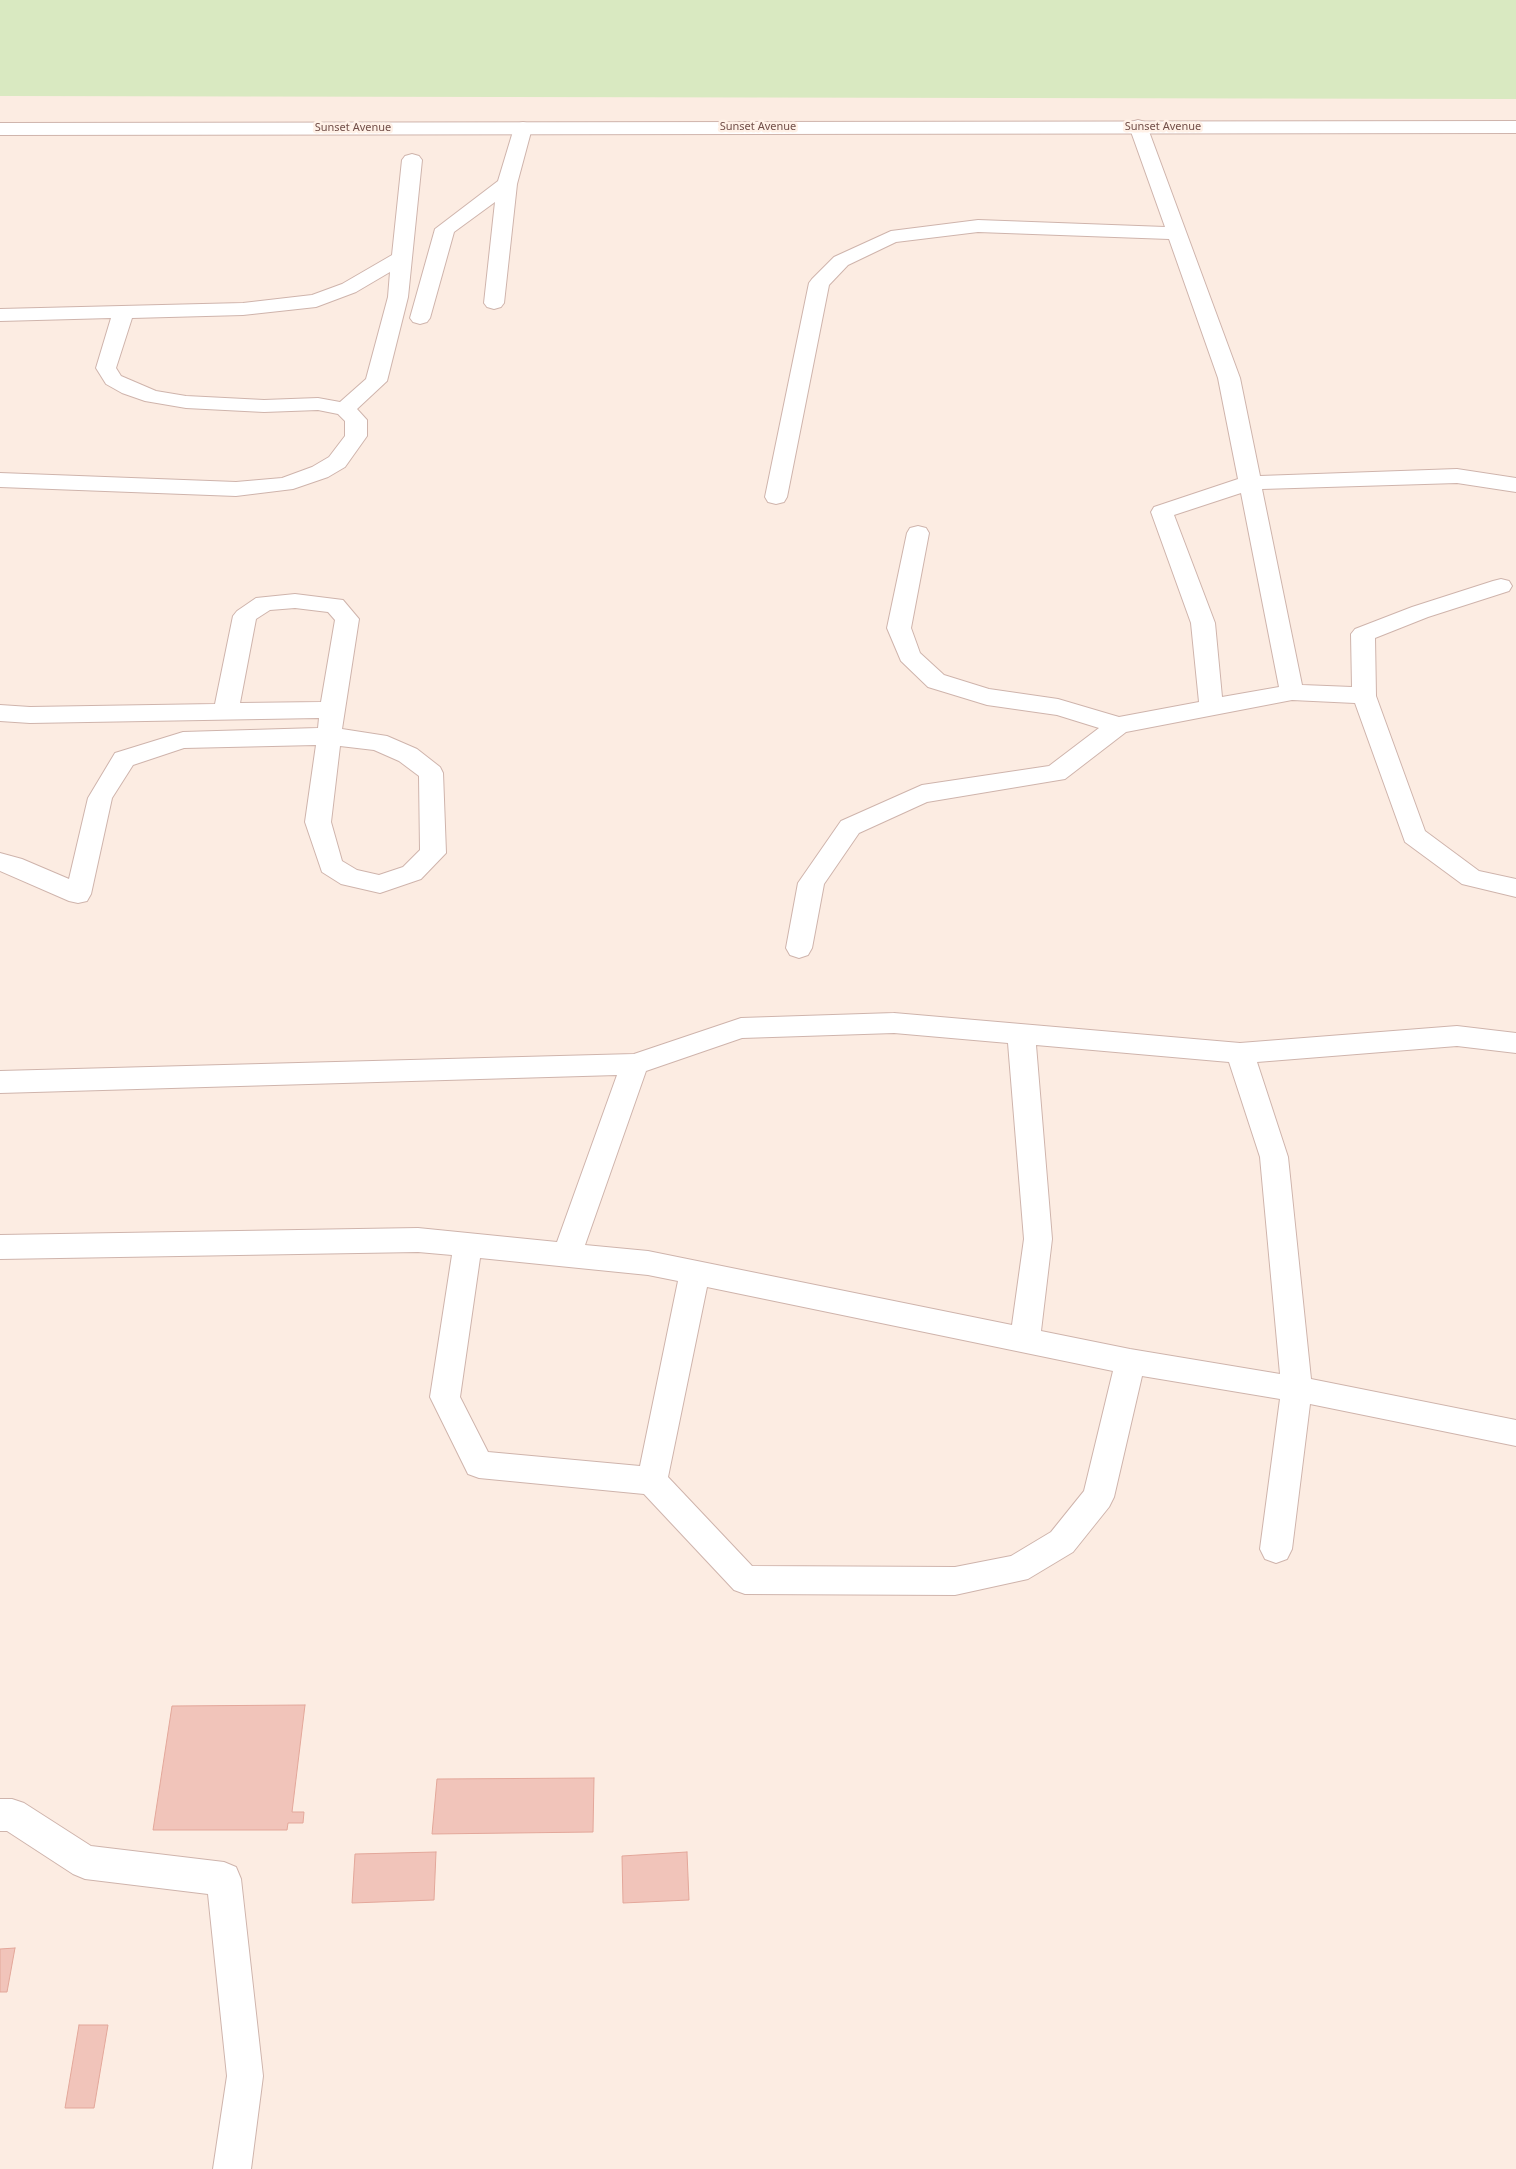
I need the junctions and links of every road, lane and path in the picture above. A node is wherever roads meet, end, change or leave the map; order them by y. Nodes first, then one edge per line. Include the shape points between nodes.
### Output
1 (1138, 126) junction
2 (1516, 127) edge
3 (0, 128) edge
4 (523, 128) junction
5 (412, 160) dead end
6 (507, 184) junction
7 (1176, 233) junction
8 (401, 258) junction
9 (494, 303) dead end
10 (123, 313) junction
11 (0, 314) edge
12 (420, 318) dead end
13 (345, 409) junction
14 (0, 480) edge
15 (1250, 483) junction
16 (1516, 485) edge
17 (776, 497) dead end
18 (918, 533) dead end
19 (1501, 586) dead end
20 (1292, 692) junction
21 (1364, 696) junction
22 (1211, 708) junction
23 (332, 710) junction
24 (226, 711) junction
25 (0, 713) edge
26 (130, 713) junction
27 (1119, 725) junction
28 (329, 736) junction
29 (124, 759) junction
30 (0, 862) edge
31 (1516, 888) edge
32 (799, 948) dead end
33 (1021, 1034) junction
34 (1516, 1043) edge
35 (1240, 1053) junction
36 (634, 1064) junction
37 (0, 1082) edge
38 (468, 1244) junction
39 (0, 1247) edge
40 (567, 1254) junction
41 (695, 1272) junction
42 (1024, 1340) junction
43 (1130, 1362) junction
44 (1297, 1389) junction
45 (1516, 1433) edge
46 (652, 1481) junction
47 (1276, 1549) dead end
48 (0, 1815) edge
49 (232, 2169) edge

1 - 2 street, Sunset Avenue
1 - 4 street, Sunset Avenue
1 - 7 street
3 - 4 street, Sunset Avenue
4 - 6 street
5 - 8 street
6 - 9 street
6 - 12 street via 445,229
7 - 15 street via 1229,378
7 - 17 street via 978,226 891,237 841,261 819,283
8 - 10 street via 349,288 316,302 243,309
8 - 13 street via 398,297 376,381
10 - 11 street
10 - 13 street via 106,368 113,380 129,389 186,402 264,406 318,404
13 - 14 street via 356,420 356,436 348,449 337,462 320,472 285,484 236,489
15 - 16 street via 1457,476
15 - 20 street
15 - 22 street via 1162,512 1203,623
18 - 27 street via 898,628 909,656 936,681 987,697 1058,708
19 - 21 street via 1363,634
20 - 21 street
20 - 22 street
21 - 31 street via 1414,836 1471,878
22 - 27 street
23 - 24 street
23 - 24 street via 347,619 335,605 295,601 264,604 245,616
23 - 28 street
24 - 26 street
25 - 26 street
26 - 29 street
27 - 32 street via 1056,773 922,794 850,828 811,883
28 - 28 street via 318,822 331,866 350,878 380,884 412,873 433,854 431,773 408,755 378,742
28 - 29 street via 183,740
29 - 30 street via 100,798 78,894
33 - 35 street
33 - 36 street via 894,1023 741,1028
33 - 42 street via 1038,1239
34 - 35 street via 1457,1036
35 - 44 street via 1274,1157
36 - 37 street
36 - 40 street
38 - 39 street via 418,1240
38 - 40 street
38 - 46 street via 445,1397 479,1465
40 - 41 street
41 - 42 street
41 - 46 street
42 - 43 street
43 - 44 street
43 - 46 street via 1098,1497 1062,1542 1017,1570 955,1581 745,1580
44 - 45 street
44 - 47 street
48 - 49 street via 12,1815 85,1862 224,1879 245,2076

